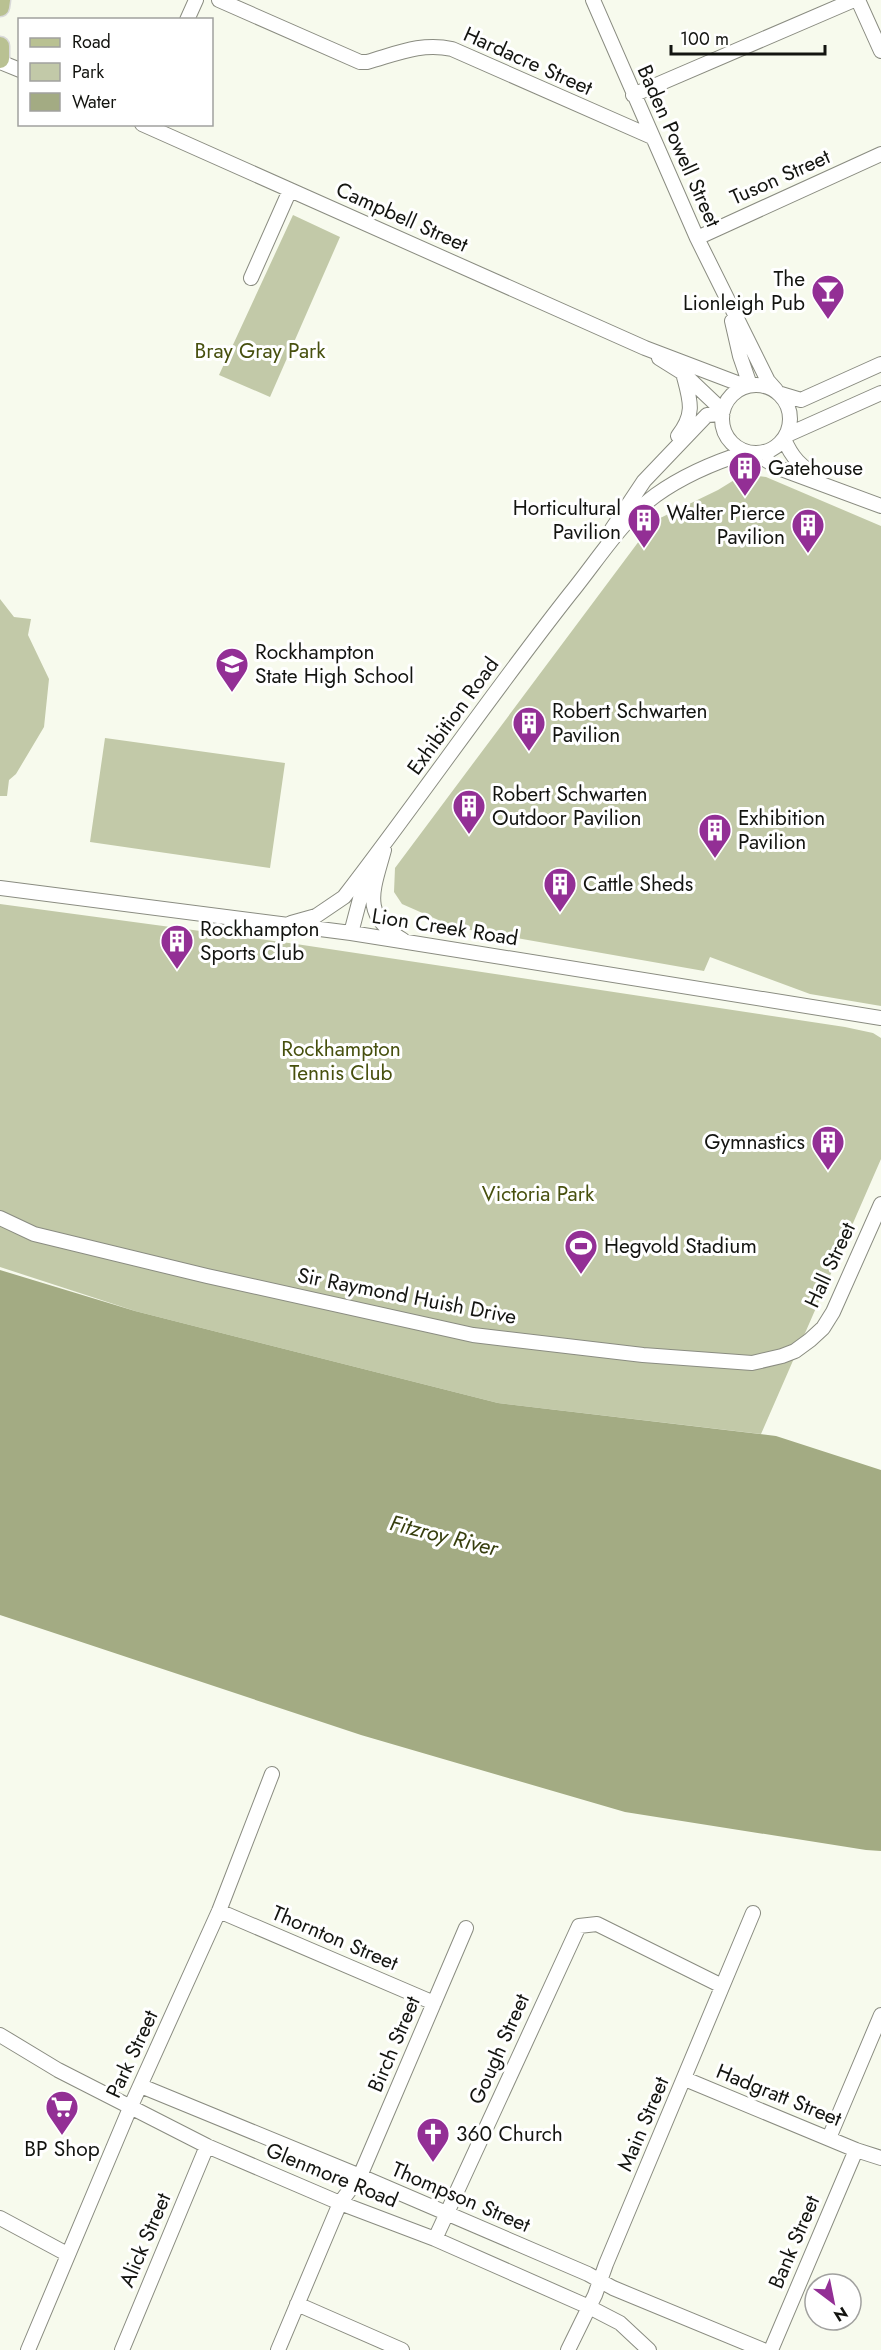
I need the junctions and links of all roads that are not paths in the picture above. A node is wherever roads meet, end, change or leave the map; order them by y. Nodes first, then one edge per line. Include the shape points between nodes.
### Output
1 (1, 0) edge
2 (196, 0) edge
3 (219, 0) edge
4 (593, 0) edge
5 (856, 0) edge
6 (0, 7) edge
7 (188, 18) edge
8 (0, 46) edge
9 (881, 51) edge
10 (0, 61) edge
11 (18, 69) edge
12 (633, 96) junction
13 (146, 126) edge
14 (651, 138) junction
15 (881, 154) edge
16 (290, 190) junction
17 (697, 238) junction
18 (251, 278) dead end
19 (729, 307) junction
20 (645, 348) junction
21 (881, 364) edge
22 (683, 373) junction
23 (748, 385) junction
24 (828, 388) junction
25 (778, 392) junction
26 (881, 393) edge
27 (722, 413) junction
28 (833, 414) junction
29 (786, 437) junction
30 (750, 453) junction
31 (644, 481) junction
32 (838, 489) junction
33 (881, 506) edge
34 (554, 615) junction
35 (386, 842) junction
36 (0, 888) edge
37 (285, 925) junction
38 (351, 933) junction
39 (409, 943) junction
40 (881, 1018) edge
41 (881, 1204) edge
42 (0, 1218) edge
43 (810, 1340) joint
44 (272, 1774) dead end
45 (219, 1911) junction
46 (753, 1913) dead end
47 (466, 1928) dead end
48 (722, 1986) junction
49 (434, 2003) junction
50 (881, 2015) edge
51 (0, 2035) edge
52 (685, 2079) junction
53 (141, 2086) junction
54 (130, 2108) junction
55 (829, 2138) junction
56 (207, 2146) junction
57 (856, 2150) junction
58 (881, 2158) edge
59 (360, 2176) junction
60 (340, 2203) junction
61 (447, 2215) junction
62 (0, 2218) edge
63 (435, 2239) junction
64 (67, 2254) junction
65 (600, 2281) junction
66 (297, 2304) junction
67 (589, 2307) junction
68 (28, 2350) edge
69 (122, 2350) edge
70 (278, 2350) edge
71 (402, 2350) edge
72 (568, 2350) edge
73 (649, 2350) edge
74 (763, 2350) edge
75 (771, 2350) edge

1 - 6 main road
2 - 7 street
3 - 14 street, Hardacre Street via 360,62 411,48 452,49
4 - 12 street, Baden Powell Street
5 - 9 street
5 - 12 street
8 - 10 main road
10 - 11 street
12 - 14 street, Baden Powell Street
13 - 16 street, Campbell Street
14 - 17 street, Baden Powell Street
15 - 17 street, Tuson Street
16 - 18 street
16 - 20 street, Campbell Street
17 - 19 street, Baden Powell Street
19 - 23 street, Baden Powell Street
19 - 25 street, Baden Powell Street via 768,381
20 - 22 street, Campbell Street
20 - 23 street, Campbell Street
21 - 24 street
22 - 27 street, Campbell Street
22 - 31 street, Exhibition Road via 691,413
23 - 25 street via 759,384
23 - 27 street via 727,400
24 - 25 street via 801,400
24 - 28 street via 825,400
25 - 29 street via 790,409
26 - 28 street
27 - 30 street via 725,434 738,448
27 - 31 street, Exhibition Road via 707,415
28 - 29 street
29 - 30 street via 771,450
29 - 32 street via 790,454 800,466
30 - 32 street via 781,469
30 - 34 street, Exhibition Road via 703,468 656,495 635,513
31 - 34 street, Exhibition Road
32 - 33 street
34 - 35 street, Exhibition Road
35 - 37 street, Exhibition Road via 338,902 316,916
35 - 38 street, Exhibition Road via 361,895
35 - 39 street, Exhibition Road via 374,889 375,911 385,927
36 - 37 street, Lion Creek Road
37 - 38 street, Lion Creek Road
38 - 39 street, Lion Creek Road
39 - 40 street, Lion Creek Road
41 - 43 street, Hall Street via 830,1319
42 - 43 street, Sir Raymond Huish Drive via 34,1234 481,1336 752,1363 795,1351
44 - 45 street, Park Street
45 - 49 street, Thornton Street
45 - 53 street, Park Street
46 - 48 street, Main Street
47 - 49 street, Birch Street
48 - 52 street, Main Street
48 - 61 street, Gough Street via 597,1924 579,1926
49 - 59 street, Birch Street
50 - 55 street
51 - 54 street, Glenmore Road
52 - 55 street, Hadgratt Street
52 - 65 street, Main Street
53 - 54 street, Park Street
53 - 59 street, Thompson Street
54 - 56 street, Glenmore Road
54 - 64 street, Park Street
55 - 57 street, Hadgratt Street
56 - 60 street, Glenmore Road
56 - 69 street, Alick Street
57 - 58 street, Hadgratt Street
57 - 75 street, Bank Street
59 - 60 street, Birch Street
59 - 61 street, Thompson Street
60 - 63 street, Glenmore Road
60 - 66 street, Birch Street
61 - 63 street, Gough Street
61 - 65 street, Thompson Street
62 - 64 street
63 - 67 street, Glenmore Road
64 - 68 street, Park Street
65 - 67 street, Main Street
65 - 74 street, Thompson Street
66 - 70 street, Birch Street
66 - 71 street
67 - 72 street, Main Street
67 - 73 street, Glenmore Road via 620,2324

